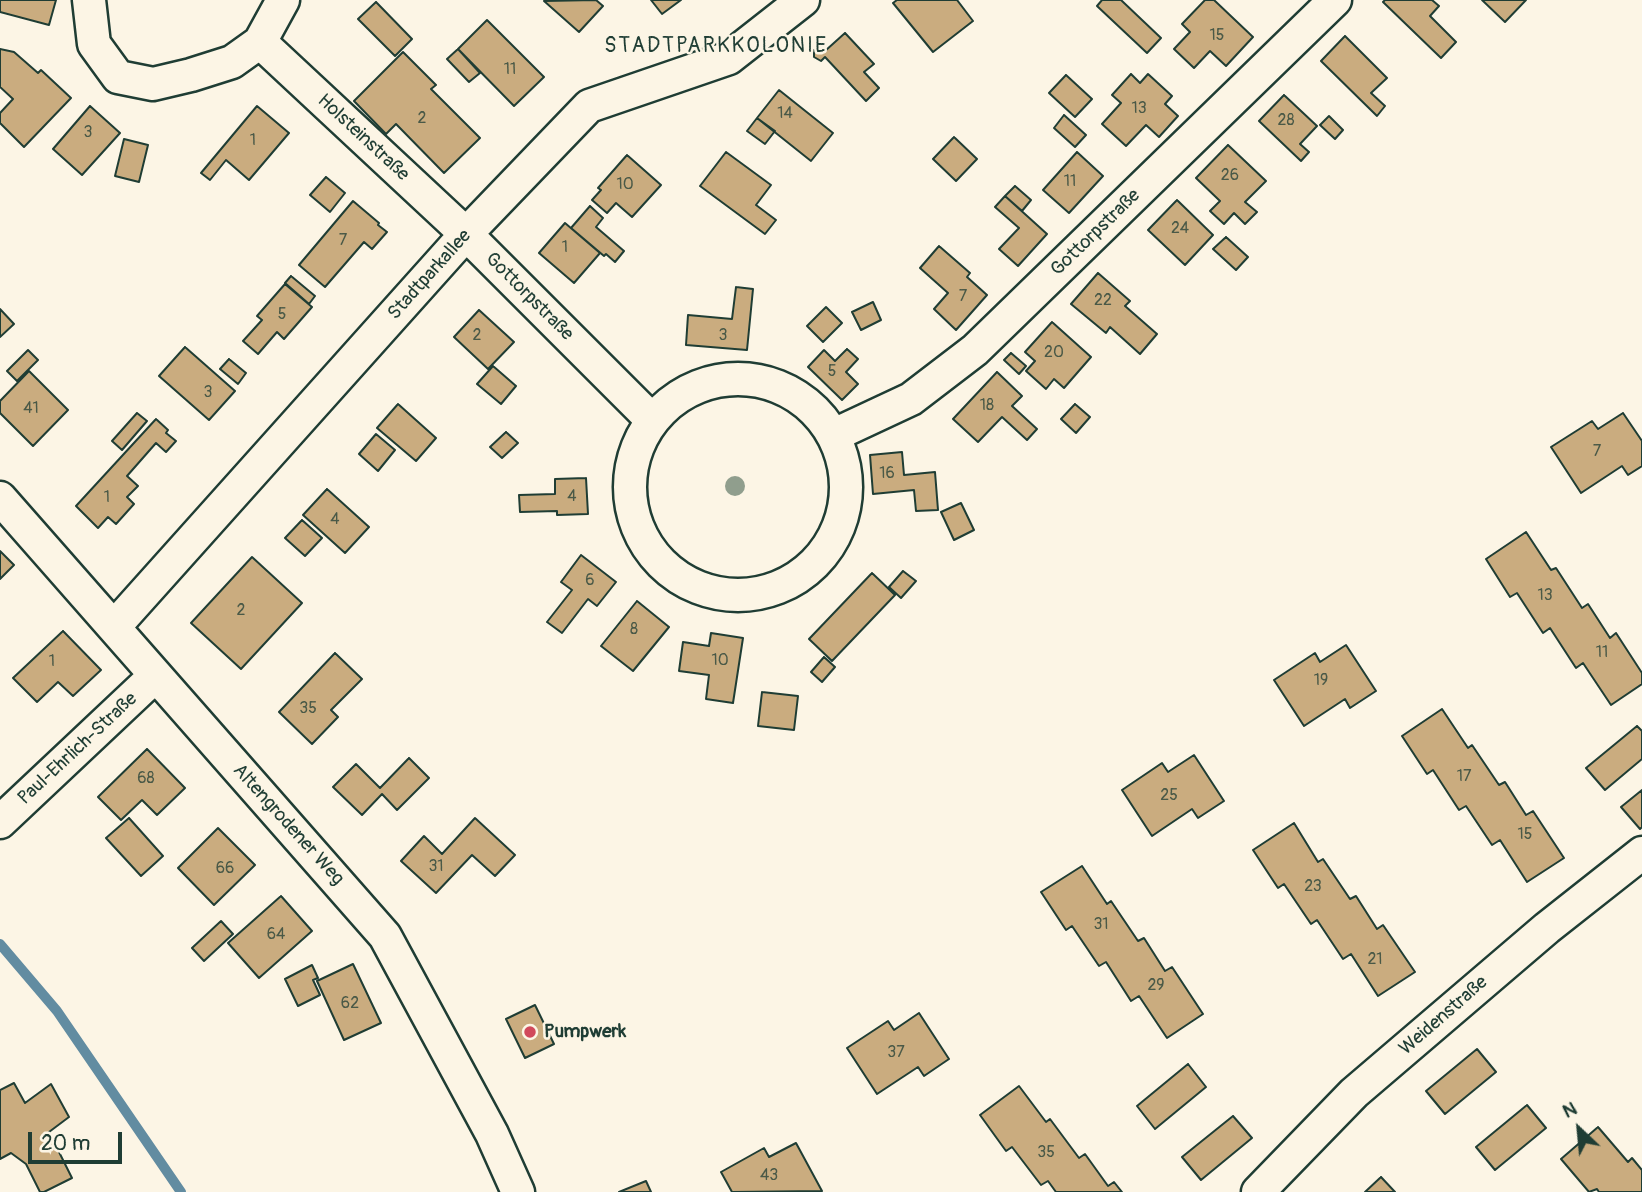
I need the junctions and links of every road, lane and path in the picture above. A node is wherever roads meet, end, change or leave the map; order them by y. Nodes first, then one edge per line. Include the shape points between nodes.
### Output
1 (89, 0) edge
2 (283, 0) edge
3 (803, 0) edge
4 (1335, 0) edge
5 (260, 42) junction
6 (466, 234) junction
7 (652, 420) junction
8 (834, 435) junction
9 (0, 498) edge
10 (114, 627) junction
11 (155, 676) junction
12 (0, 822) edge
13 (1642, 853) edge
14 (518, 1192) edge
15 (1258, 1192) edge

1 - 5 street via 94,44 118,77 153,83 191,75 232,62
2 - 5 street
3 - 6 street, Stadtparkallee via 729,58 589,106
4 - 8 street, Gottorpstraße via 975,350 911,399
5 - 6 street, Holsteinstraße
6 - 7 street, Gottorpstraße
6 - 10 street, Stadtparkallee
7 - 8 street via 678,396 711,381 747,378 782,387 812,407
7 - 8 street via 635,452 629,487 634,523 652,554 678,578 711,593 747,596 782,587 812,568 834,539 846,505 846,469
9 - 10 street, Altengrodener Weg
10 - 11 street, Altengrodener Weg
11 - 12 street, Paul-Ehrlich-Straße
11 - 14 street, Altengrodener Weg via 386,936
13 - 15 street, Weidenstraße via 1546,928 1353,1093

